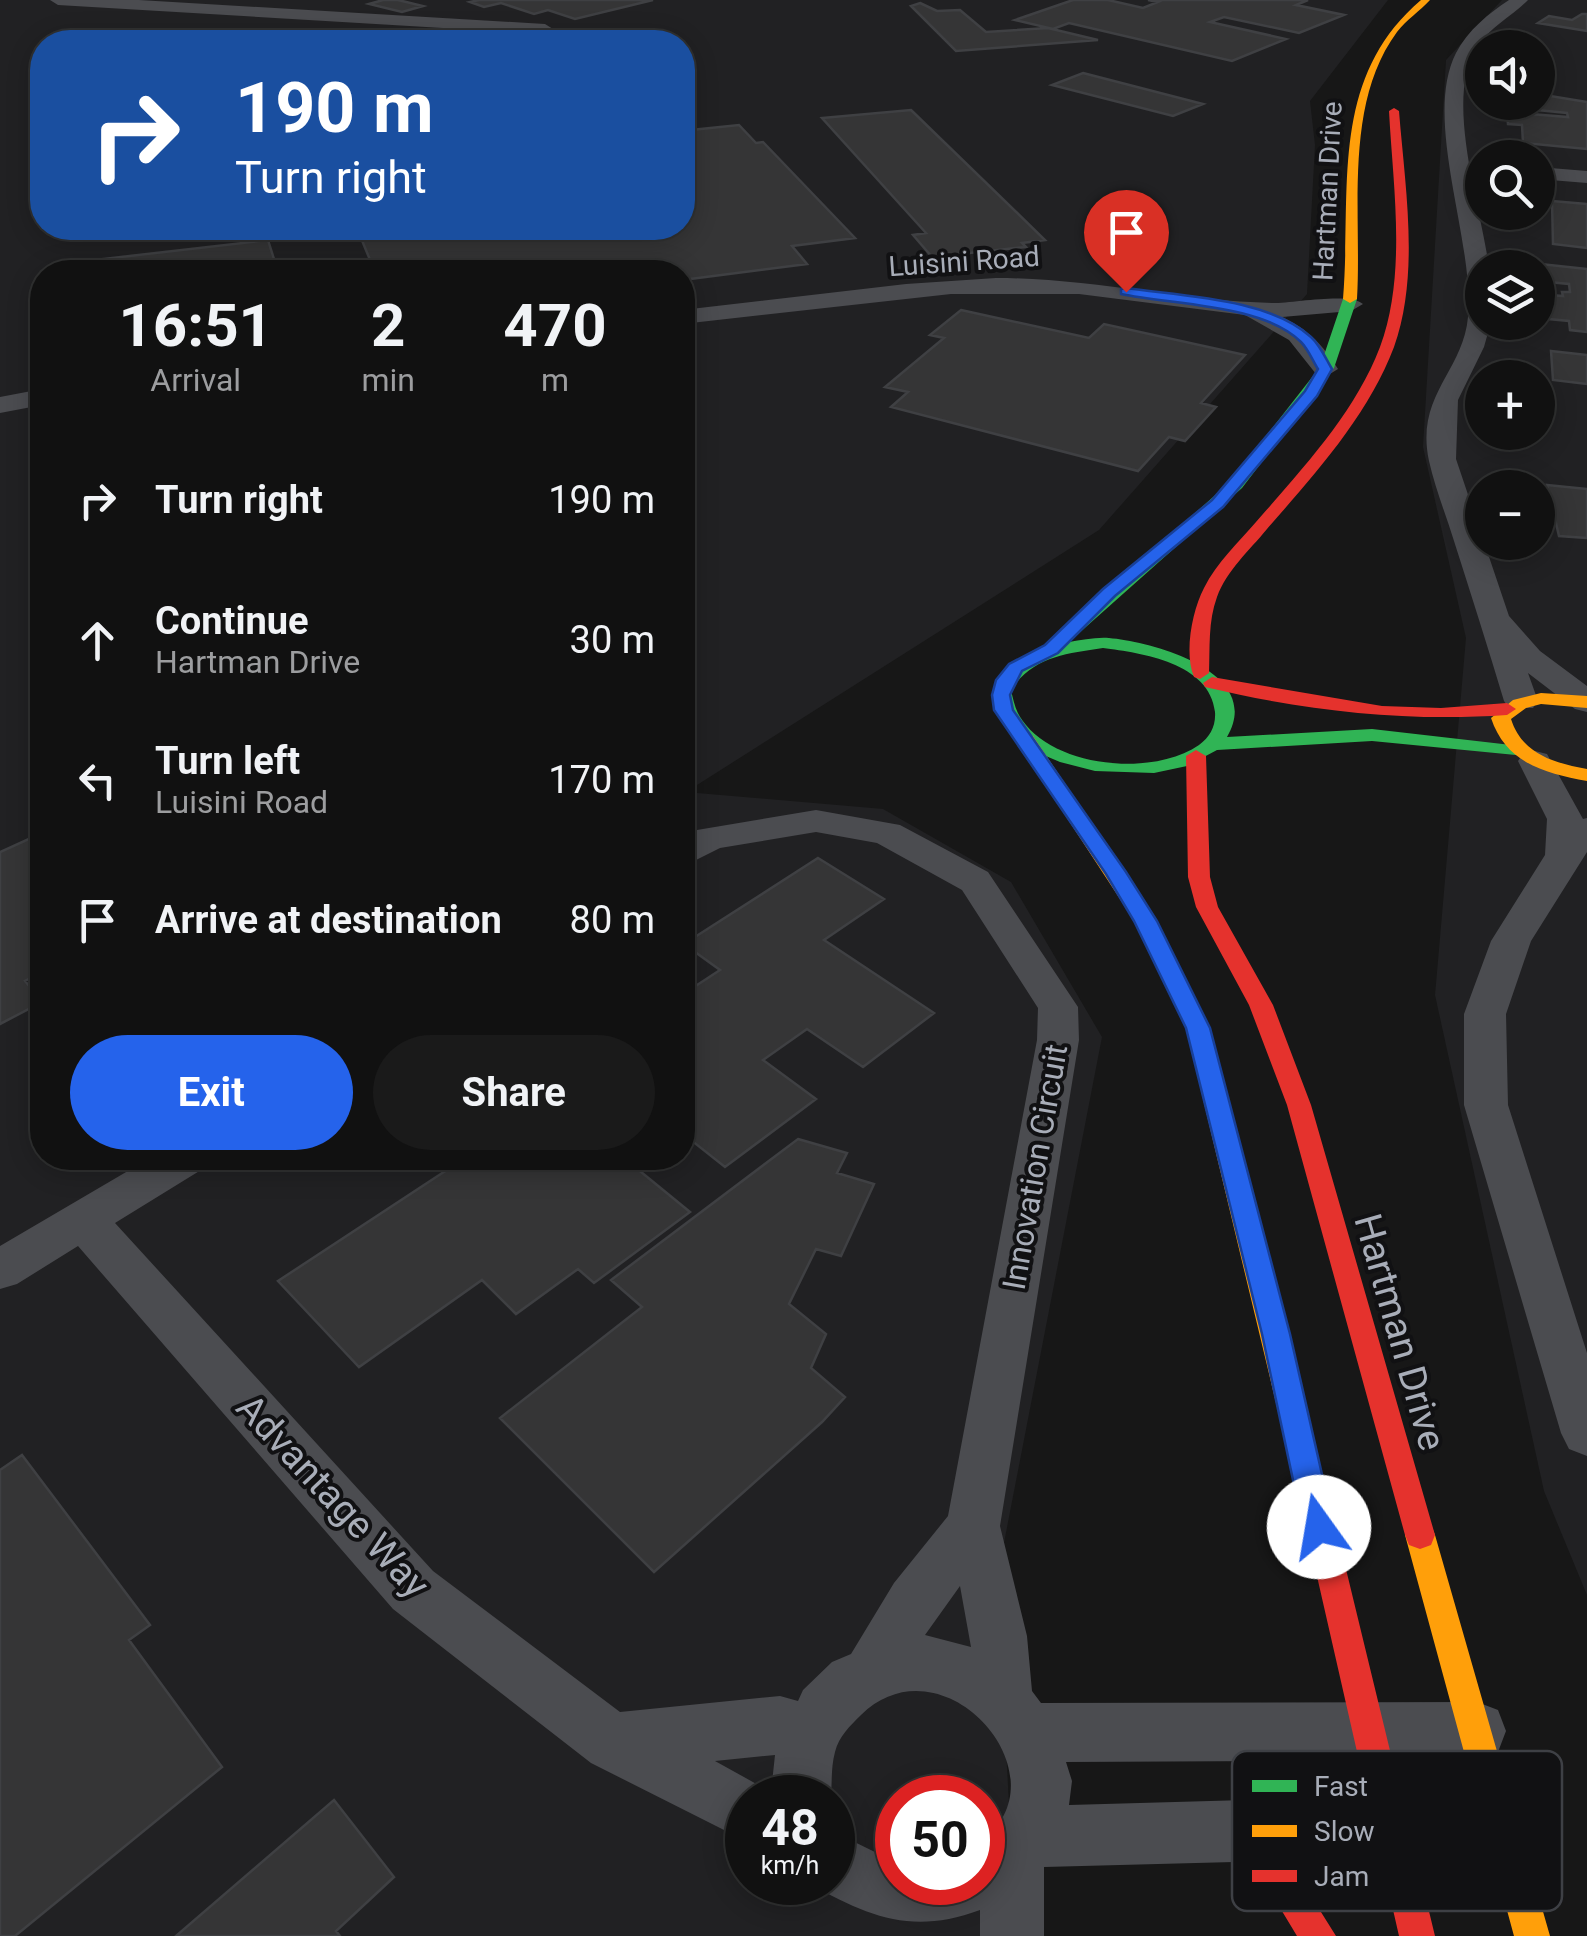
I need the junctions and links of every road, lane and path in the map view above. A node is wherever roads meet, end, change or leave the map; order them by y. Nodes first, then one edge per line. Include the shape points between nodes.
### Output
1 (58, 0) edge
2 (1426, 0) edge
3 (1520, 0) edge
4 (545, 30) dead end
5 (1395, 92) dead end
6 (1465, 155) edge
7 (1555, 174) edge
8 (1587, 177) edge
9 (1477, 230) edge
10 (1351, 304) junction
11 (1249, 311) junction
12 (695, 317) edge
13 (1325, 369) junction
14 (30, 399) edge
15 (0, 405) edge
16 (1496, 620) junction
17 (1052, 649) junction
18 (1206, 678) junction
19 (1587, 702) edge
20 (1514, 705) junction
21 (1026, 740) junction
22 (1204, 750) junction
23 (1528, 757) junction
24 (1587, 775) edge
25 (1576, 842) edge
26 (695, 847) edge
27 (165, 1170) edge
28 (83, 1219) junction
29 (0, 1270) edge
30 (1587, 1433) edge
31 (973, 1526) junction
32 (874, 1668) junction
33 (1016, 1717) junction
34 (1370, 1730) junction
35 (1476, 1731) junction
36 (808, 1733) junction
37 (612, 1742) junction
38 (1375, 1751) edge
39 (1481, 1751) edge
40 (799, 1775) edge
41 (725, 1797) edge
42 (1232, 1832) edge
43 (1022, 1856) junction
44 (855, 1887) edge
45 (1302, 1911) edge
46 (1412, 1911) edge
47 (1525, 1911) edge
48 (900, 1921) edge
49 (1012, 1936) edge
50 (1318, 1936) edge
51 (1417, 1936) edge
52 (1532, 1936) edge

1 - 4 street
2 - 10 main road, Hartman Drive via 1382,42 1362,86
3 - 6 street via 1486,26 1464,55 1456,84 1458,144
5 - 18 main road, Hartman Drive via 1401,262 1396,310 1377,372 1208,596
7 - 8 street
9 - 16 street via 1480,320 1466,365 1447,392 1442,459
10 - 11 street, Luisini Road
10 - 13 main road, Hartman Drive
11 - 12 street, Luisini Road via 1041,284
11 - 13 street, Luisini Road via 1308,341
13 - 17 main road, Hartman Drive via 1227,494
14 - 15 street
16 - 19 street via 1530,658
16 - 20 street
17 - 18 main road via 1130,645 1168,656
17 - 21 main road via 1005,680 1001,695 1011,725
18 - 20 main road via 1382,712 1441,714
18 - 22 main road via 1224,704 1225,725
19 - 20 main road via 1541,697
20 - 23 main road via 1501,718 1502,729
21 - 22 main road via 1055,756 1129,770 1166,766
21 - 34 main road via 1146,921 1198,1028
22 - 23 main road via 1372,735
22 - 35 main road, Hartman Drive via 1199,877 1207,908 1261,1005 1300,1106
23 - 24 main road
23 - 25 street
25 - 30 street via 1512,941 1486,1014 1486,1104
26 - 31 street, Innovation Circuit via 710,838 816,821 888,833 975,880 1058,1007 1058,1040
27 - 28 street
28 - 29 street
28 - 37 street, Advantage Way via 412,1590
31 - 32 street, Innovation Circuit
31 - 33 street, Innovation Circuit
32 - 33 street via 932,1663 970,1675
32 - 36 street via 834,1693
33 - 34 street
33 - 43 street, Innovation Circuit via 1038,1761 1042,1804
34 - 35 street
34 - 38 main road
35 - 39 main road, Hartman Drive
36 - 37 street via 780,1725
36 - 40 street
37 - 41 street, Advantage Way
42 - 43 street
43 - 48 street via 976,1899
43 - 49 street
44 - 48 street
45 - 50 main road
46 - 51 main road
47 - 52 main road, Hartman Drive

